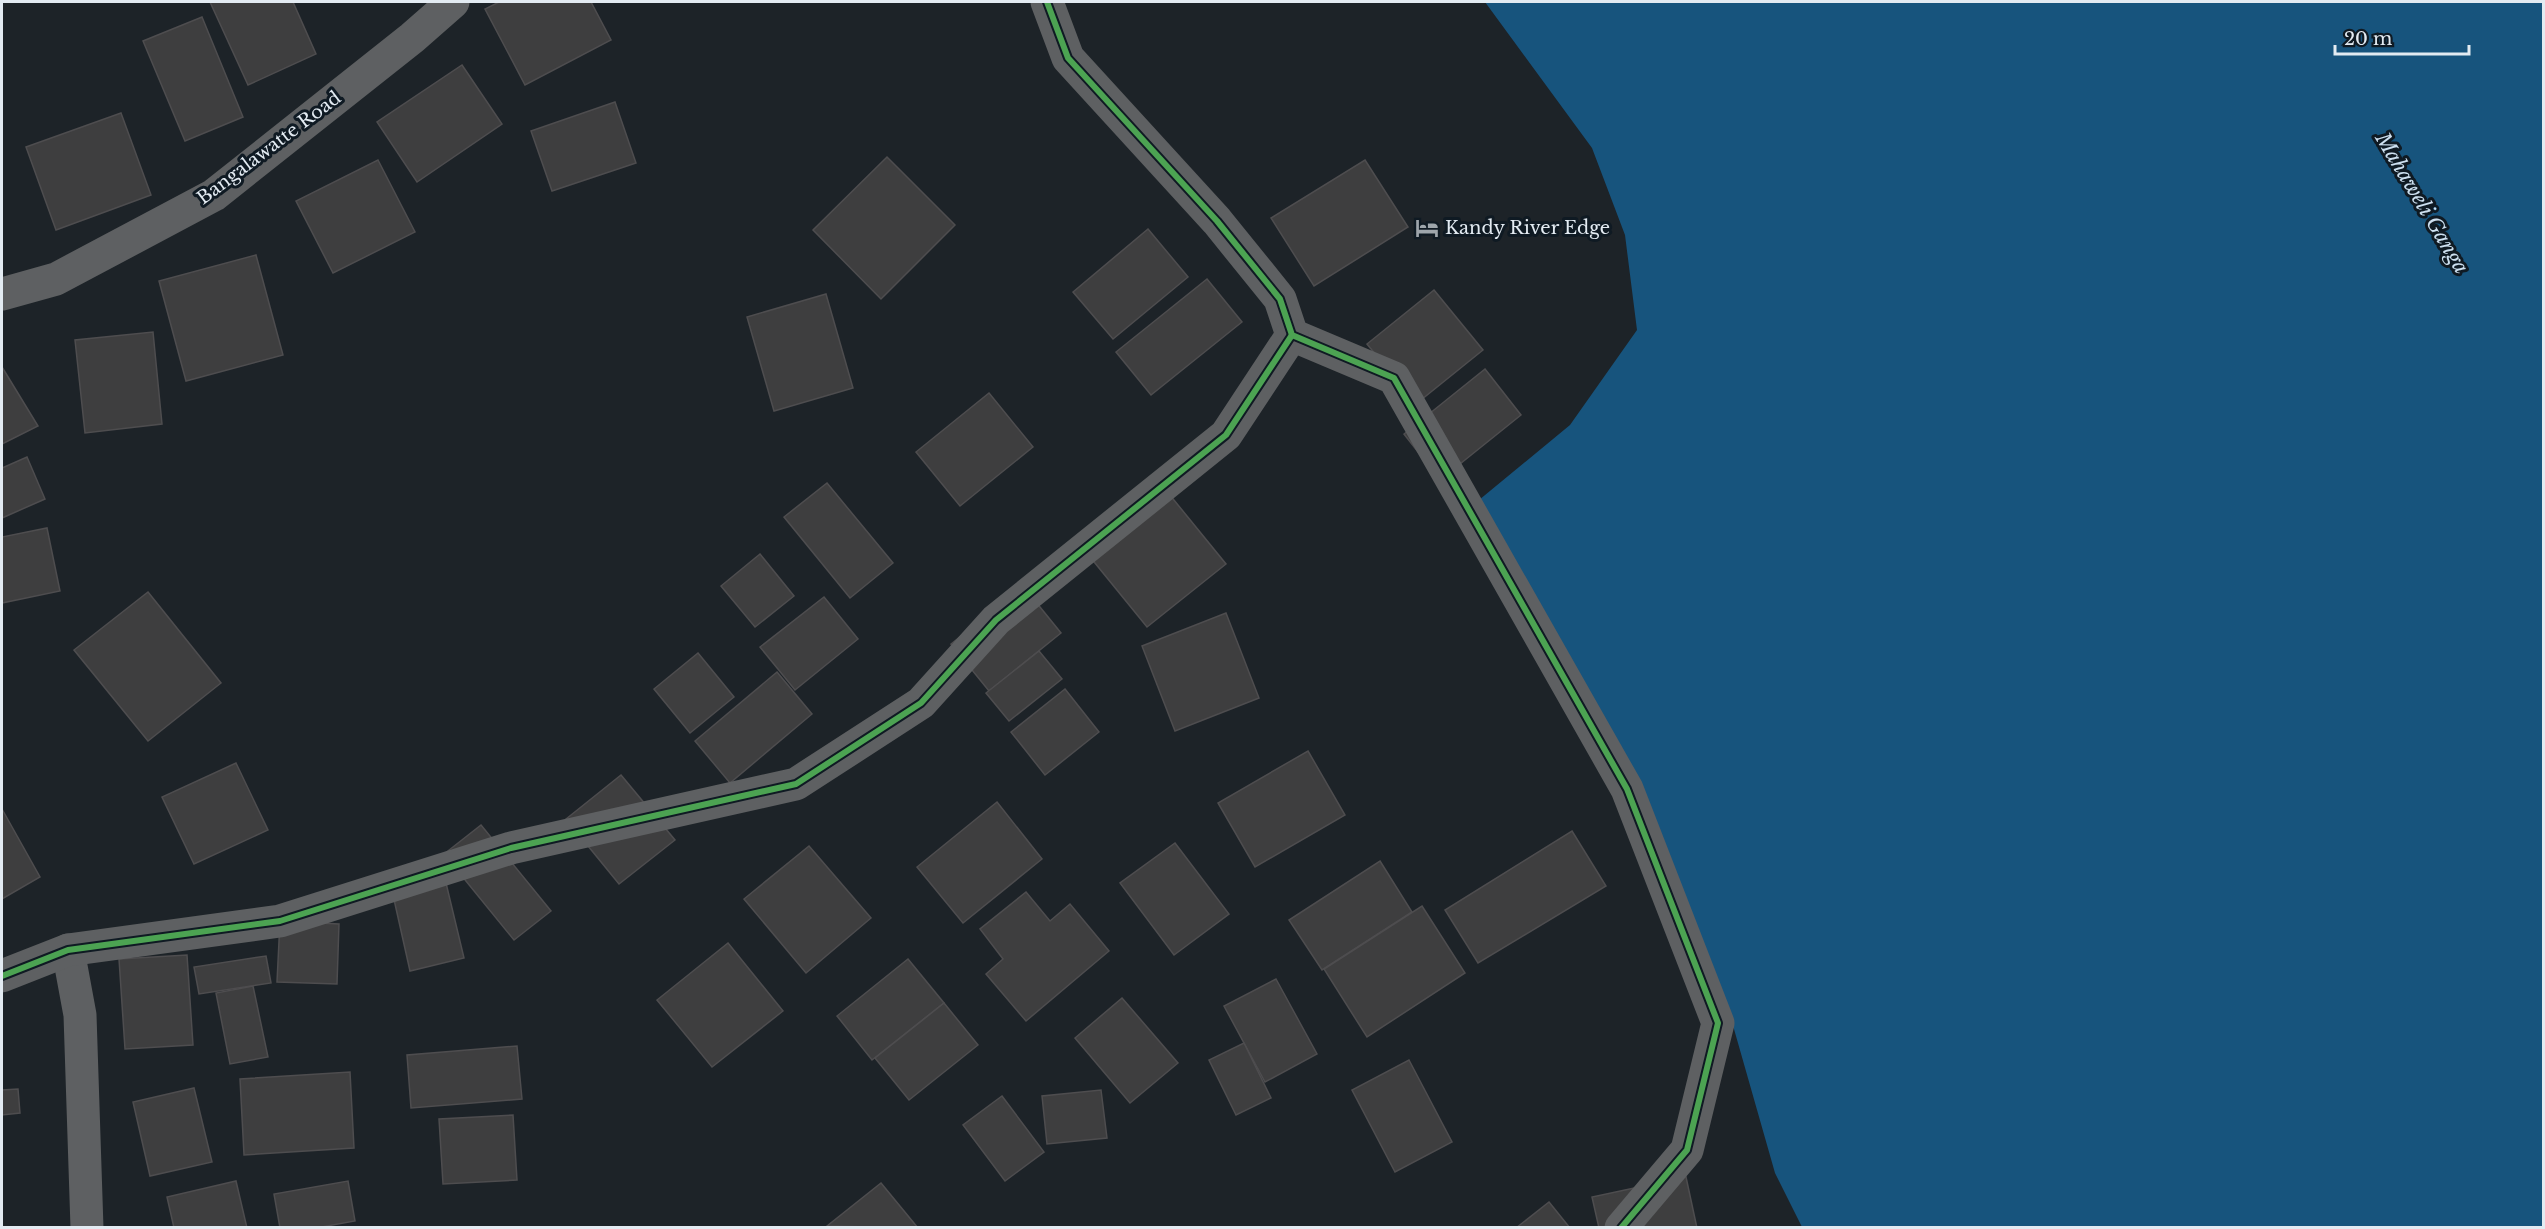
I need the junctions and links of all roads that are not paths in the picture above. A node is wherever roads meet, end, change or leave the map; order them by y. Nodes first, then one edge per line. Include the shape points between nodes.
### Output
1 (453, 2) edge
2 (1047, 2) edge
3 (2, 294) edge
4 (1292, 335) junction
5 (68, 950) junction
6 (2, 976) edge
7 (87, 1227) edge
8 (1621, 1227) edge

1 - 3 street, Bangalawatte Road via 214,195 56,279
2 - 4 street via 1068,58 1217,221 1280,299
4 - 5 street via 1226,435 996,620 921,703 796,784 511,848 280,921
4 - 8 street via 1394,378 1627,789 1718,1023 1686,1150
5 - 6 street
5 - 7 street via 80,1015

